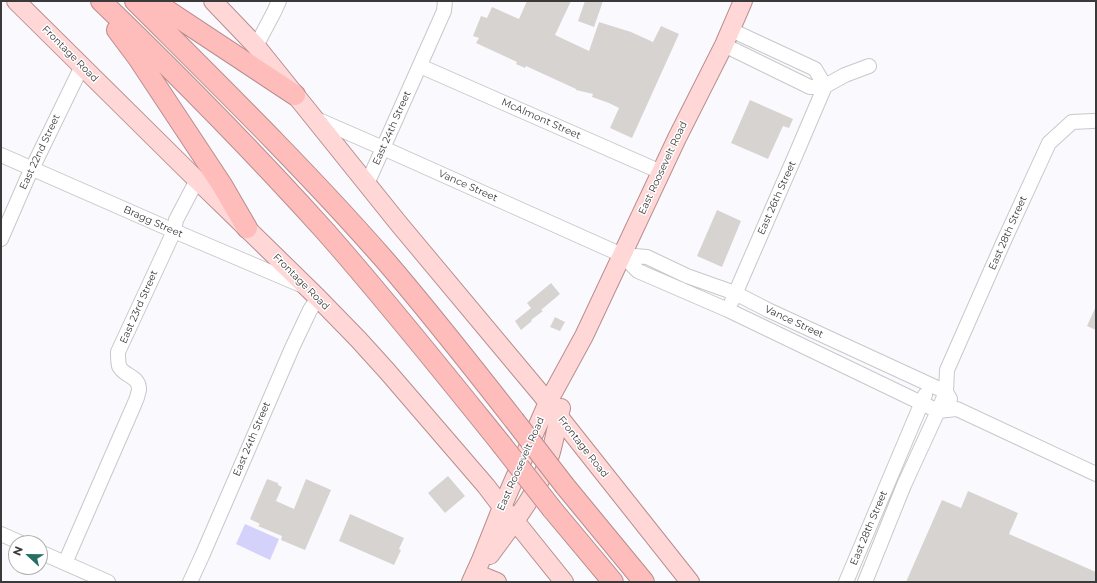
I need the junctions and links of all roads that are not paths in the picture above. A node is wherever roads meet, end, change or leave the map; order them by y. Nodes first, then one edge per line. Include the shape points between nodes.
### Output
1 (16, 1) edge
2 (96, 1) edge
3 (100, 1) edge
4 (135, 1) edge
5 (153, 1) edge
6 (213, 1) edge
7 (279, 1) edge
8 (444, 1) edge
9 (743, 1) edge
10 (727, 37) junction
11 (256, 46) junction
12 (82, 66) junction
13 (869, 66) dead end
14 (419, 69) junction
15 (825, 86) junction
16 (294, 95) junction
17 (314, 118) junction
18 (1093, 121) dead end
19 (384, 148) junction
20 (1, 155) edge
21 (32, 168) junction
22 (661, 172) junction
23 (197, 180) junction
24 (367, 184) junction
25 (247, 228) junction
26 (174, 231) junction
27 (1, 239) edge
28 (622, 255) junction
29 (312, 292) junction
30 (735, 293) junction
31 (728, 310) junction
32 (947, 370) junction
33 (930, 385) junction
34 (946, 392) junction
35 (922, 403) junction
36 (553, 409) junction
37 (957, 409) junction
38 (938, 411) junction
39 (1096, 474) edge
40 (502, 507) junction
41 (515, 521) junction
42 (48, 555) edge
43 (65, 562) junction
44 (473, 577) edge
45 (108, 582) edge
46 (190, 582) edge
47 (497, 582) edge
48 (564, 582) edge
49 (613, 582) edge
50 (644, 582) edge
51 (690, 582) edge
52 (846, 582) edge
53 (865, 582) edge

1 - 12 main road, Frontage Road
2 - 25 highway via 138,58 222,185
3 - 49 highway, bridge via 256,156 324,230 400,318
4 - 50 highway, bridge via 252,117 382,257
5 - 16 highway
6 - 11 main road, Frontage Road
7 - 11 street
8 - 14 street via 444,11
9 - 10 main road, East Roosevelt Road
10 - 15 street via 810,88
10 - 22 main road, East Roosevelt Road
11 - 16 main road, Frontage Road
12 - 21 street, East 22nd Street
12 - 23 main road, Frontage Road
13 - 15 street
14 - 19 street, East 24th Street
14 - 22 street, McAlmont Street
15 - 30 street, East 26th Street
16 - 17 main road, Frontage Road
17 - 19 street, Vance Street
17 - 24 main road, Frontage Road
18 - 32 street, East 28th Street via 1072,122 1049,143
19 - 24 street, East 24th Street
19 - 28 street, Vance Street
20 - 21 street, Bragg Street
21 - 26 street, Bragg Street
21 - 27 street, East 22nd Street
22 - 28 main road, East Roosevelt Road
23 - 25 main road, Frontage Road
23 - 26 street, East 23rd Street via 176,220
24 - 36 main road, Frontage Road
25 - 29 main road, Frontage Road
26 - 29 street, Bragg Street
26 - 43 street, East 23rd Street via 118,352 119,365 124,373 137,381 139,391
28 - 30 street, Vance Street via 647,256 687,276
28 - 31 street, Vance Street via 638,271
28 - 36 main road, East Roosevelt Road
29 - 40 main road, Frontage Road via 388,371
29 - 46 street, East 24th Street via 310,310
30 - 31 street, East 26th Street
30 - 33 street, Vance Street
31 - 35 street, Vance Street
32 - 33 street, East 28th Street
32 - 34 street, East 28th Street
33 - 34 street, Vance Street
33 - 35 street, East 28th Street
34 - 37 street
34 - 38 street, East 28th Street
35 - 38 street, Vance Street
35 - 52 street, East 28th Street
36 - 40 main road, East Roosevelt Road
36 - 41 main road, East Roosevelt Road via 552,449 546,468 533,495
36 - 51 main road, Frontage Road
37 - 38 street
37 - 39 street
38 - 53 street, East 28th Street via 904,485
40 - 41 main road, Frontage Road
40 - 44 main road, East Roosevelt Road
41 - 44 main road, East Roosevelt Road
41 - 48 main road, Frontage Road
42 - 43 street
43 - 45 street
44 - 47 main road

